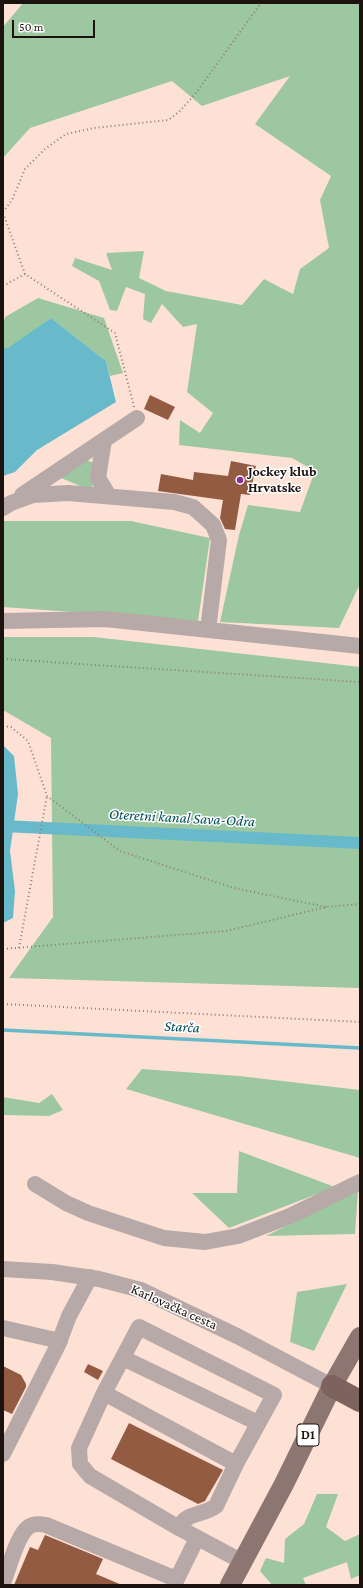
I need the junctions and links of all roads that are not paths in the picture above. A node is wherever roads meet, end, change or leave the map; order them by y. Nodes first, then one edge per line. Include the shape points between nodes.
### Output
1 (137, 418) road end
2 (104, 440) junction
3 (109, 496) junction
4 (7, 505) edge
5 (3, 621) edge
6 (208, 630) junction
7 (360, 646) edge
8 (360, 1182) edge
9 (35, 1184) dead end
10 (3, 1269) edge
11 (90, 1277) junction
12 (3, 1328) edge
13 (360, 1337) edge
14 (60, 1341) junction
15 (123, 1358) junction
16 (332, 1386) junction
17 (104, 1393) junction
18 (360, 1401) edge
19 (258, 1423) junction
20 (3, 1454) edge
21 (236, 1464) junction
22 (179, 1528) junction
23 (197, 1538) junction
24 (237, 1577) edge
25 (175, 1582) edge
26 (3, 1583) edge

1 - 2 street
2 - 3 street via 98,478
2 - 4 street
3 - 4 street via 68,493 33,495
3 - 6 street via 174,502 193,507 213,524 219,540
5 - 6 street via 105,619
6 - 7 street
8 - 9 street via 290,1216 238,1236 205,1242 164,1238 88,1213
10 - 11 street, Karlovačka cesta
11 - 14 street via 69,1316
11 - 16 street, Karlovačka cesta via 141,1290 237,1336
12 - 14 street
13 - 16 main road, D1
14 - 20 street
15 - 17 street
15 - 19 street
15 - 19 street via 139,1327 274,1395
16 - 18 highway
16 - 24 main road, D1
17 - 21 street
17 - 22 street via 79,1448 80,1464 90,1476
19 - 21 street
21 - 22 street via 216,1506 187,1517
22 - 23 street
23 - 24 street
23 - 25 street
25 - 26 street via 46,1525 38,1524 30,1526 22,1534

